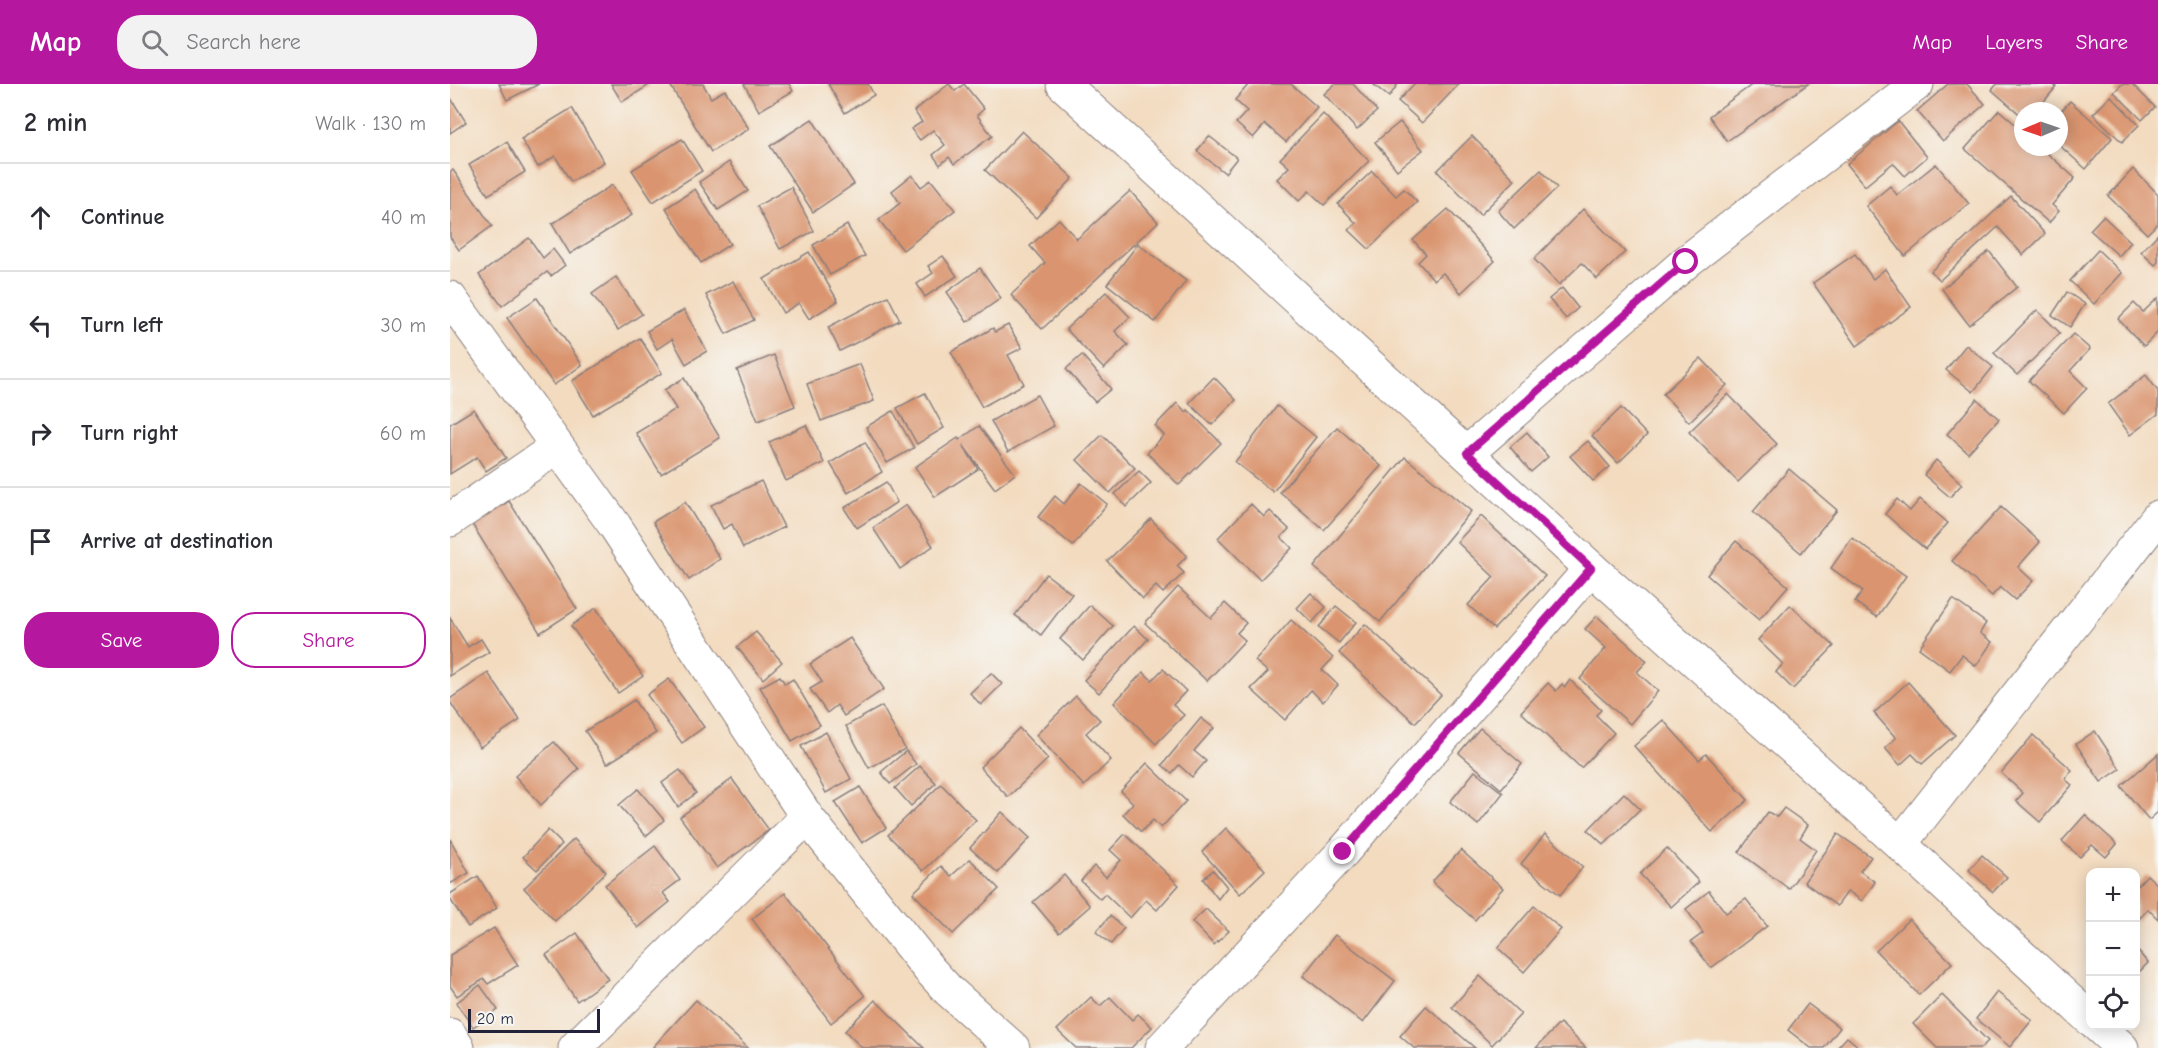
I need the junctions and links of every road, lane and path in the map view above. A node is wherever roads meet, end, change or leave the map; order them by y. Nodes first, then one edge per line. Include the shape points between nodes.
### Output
1 (1063, 84) edge
2 (1917, 84) edge
3 (450, 298) edge
4 (557, 447) junction
5 (1467, 453) junction
6 (2158, 517) edge
7 (450, 520) edge
8 (1591, 568) junction
9 (807, 817) junction
10 (1900, 844) junction
11 (2086, 1014) edge
12 (2102, 1030) edge
13 (450, 1035) edge
14 (458, 1048) edge
15 (575, 1048) edge
16 (1013, 1048) edge
17 (1162, 1048) edge
18 (2122, 1048) edge

1 - 5 street
2 - 5 street via 1686,262
3 - 4 street
4 - 7 street
4 - 9 street via 615,526
5 - 8 street
6 - 10 street
8 - 10 street
8 - 17 street via 1343,852
9 - 15 street
9 - 16 street via 928,968
10 - 11 street
12 - 18 street
13 - 14 street

